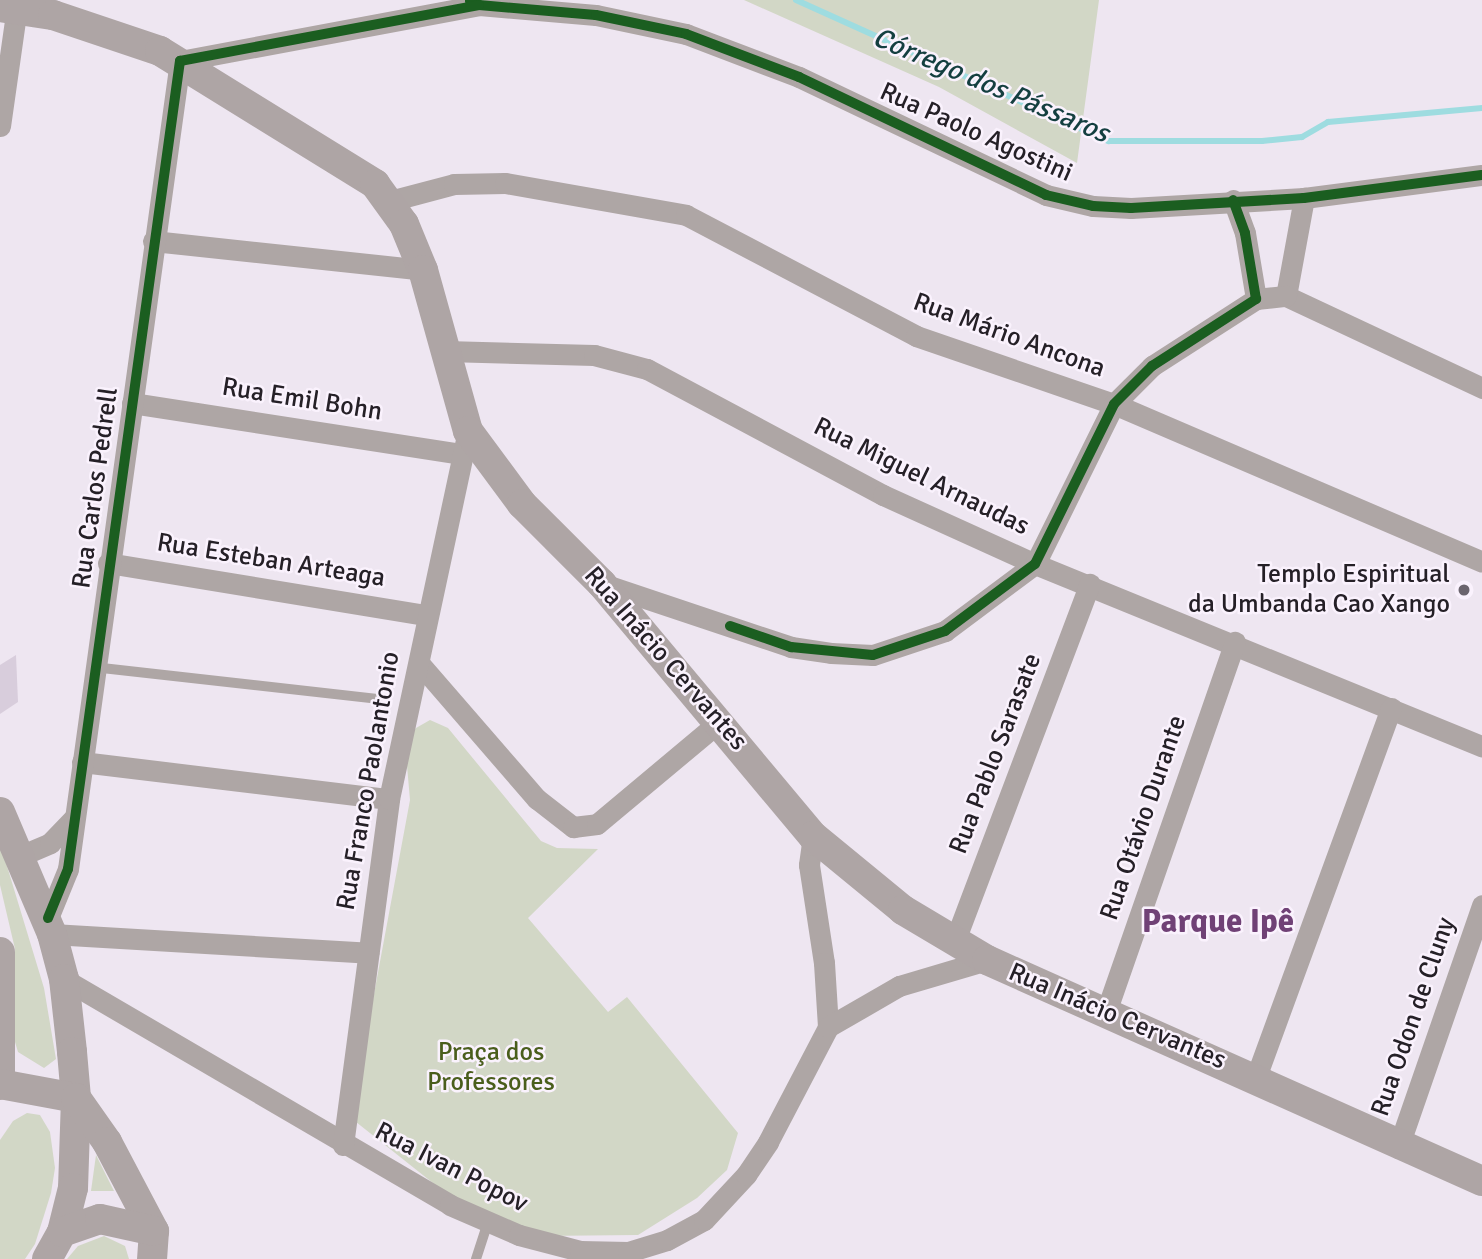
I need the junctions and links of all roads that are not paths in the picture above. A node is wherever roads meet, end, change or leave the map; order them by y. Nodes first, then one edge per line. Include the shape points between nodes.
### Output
1 (474, 3) edge
2 (9, 6) edge
3 (180, 61) junction
4 (0, 126) edge
5 (1482, 175) edge
6 (1304, 198) junction
7 (1233, 200) junction
8 (390, 201) junction
9 (153, 241) junction
10 (423, 270) junction
11 (1286, 296) junction
12 (1256, 299) junction
13 (445, 351) junction
14 (1482, 388) edge
15 (132, 403) junction
16 (1114, 404) junction
17 (465, 442) junction
18 (1482, 562) edge
19 (108, 563) junction
20 (1035, 564) junction
21 (603, 584) junction
22 (1090, 584) junction
23 (426, 615) junction
24 (1235, 642) junction
25 (419, 663) junction
26 (93, 667) junction
27 (377, 699) dead end
28 (1391, 708) junction
29 (720, 721) junction
30 (1482, 746) edge
31 (82, 762) junction
32 (389, 799) junction
33 (0, 812) edge
34 (74, 818) junction
35 (814, 836) junction
36 (20, 856) junction
37 (1482, 905) edge
38 (50, 926) junction
39 (954, 943) junction
40 (0, 952) edge
41 (368, 953) junction
42 (988, 960) junction
43 (64, 979) junction
44 (1106, 1013) junction
45 (828, 1027) junction
46 (1256, 1077) junction
47 (0, 1084) edge
48 (76, 1098) junction
49 (343, 1145) junction
50 (1398, 1147) junction
51 (1482, 1181) edge
52 (488, 1222) junction
53 (62, 1232) junction
54 (153, 1245) edge
55 (47, 1259) edge
56 (476, 1259) edge

1 - 3 street, Rua Paolo Agostini
1 - 7 street, Rua Paolo Agostini via 596,15 686,34 799,77 1046,195 1093,206 1131,208
2 - 3 main road, Rua Inácio Cervantes
2 - 4 street
3 - 8 main road, Rua Inácio Cervantes via 347,165
3 - 9 street, Rua Carlos Pedrell
5 - 6 street, Rua Paolo Agostini
6 - 7 street, Rua Paolo Agostini
6 - 11 street
7 - 12 street via 1245,233
8 - 10 main road, Rua Inácio Cervantes
8 - 16 street, Rua Mário Ancona via 476,182 660,207 710,225 916,336
9 - 10 street
9 - 15 street, Rua Carlos Pedrell
10 - 13 main road, Rua Inácio Cervantes
11 - 12 street
11 - 14 street
12 - 16 street via 1163,358
13 - 17 main road, Rua Inácio Cervantes
13 - 20 street, Rua Miguel Arnaudas via 594,355 647,369 883,495
15 - 17 street, Rua Emil Bohn
15 - 19 street, Rua Carlos Pedrell
16 - 18 street, Rua Mário Ancona
16 - 20 street
17 - 21 main road, Rua Inácio Cervantes
17 - 23 street, Rua Franco Paolantonio
19 - 23 street, Rua Esteban Arteaga
19 - 26 street, Rua Carlos Pedrell
20 - 21 street via 945,631 873,655 790,647
20 - 22 street, Rua Miguel Arnaudas
21 - 29 main road, Rua Inácio Cervantes
22 - 24 street, Rua Miguel Arnaudas
22 - 39 street, Rua Pablo Sarasate
23 - 25 street, Rua Franco Paolantonio
24 - 28 street, Rua Miguel Arnaudas
24 - 44 street, Rua Otávio Durante
25 - 29 street via 537,799 573,827 597,824
25 - 32 street, Rua Franco Paolantonio
26 - 27 lane
26 - 31 street, Rua Carlos Pedrell
28 - 30 street, Rua Miguel Arnaudas
28 - 46 street
29 - 35 main road, Rua Inácio Cervantes
31 - 32 street
31 - 34 street, Rua Carlos Pedrell
32 - 41 street, Rua Franco Paolantonio
33 - 36 main road
34 - 36 street via 50,843
34 - 38 street, Rua Carlos Pedrell via 68,869
35 - 39 main road, Rua Inácio Cervantes via 903,910
35 - 45 street via 809,865
36 - 38 main road
37 - 50 street, Rua Odon de Cluny
38 - 41 street
38 - 43 main road
39 - 42 main road, Rua Inácio Cervantes
40 - 47 main road
41 - 49 street, Rua Franco Paolantonio
42 - 44 main road, Rua Inácio Cervantes
42 - 45 street via 899,986
43 - 48 main road
43 - 49 street, Rua Ivan Popov
44 - 46 main road, Rua Inácio Cervantes
45 - 52 street, Rua Ivan Popov via 768,1142 746,1175 704,1220 667,1240 628,1252 580,1251
46 - 50 main road, Rua Inácio Cervantes
47 - 48 main road
48 - 53 main road via 73,1188
48 - 54 main road via 107,1142
49 - 52 street, Rua Ivan Popov
50 - 51 main road, Rua Inácio Cervantes
52 - 56 lane
53 - 54 main road via 100,1219
53 - 55 main road

